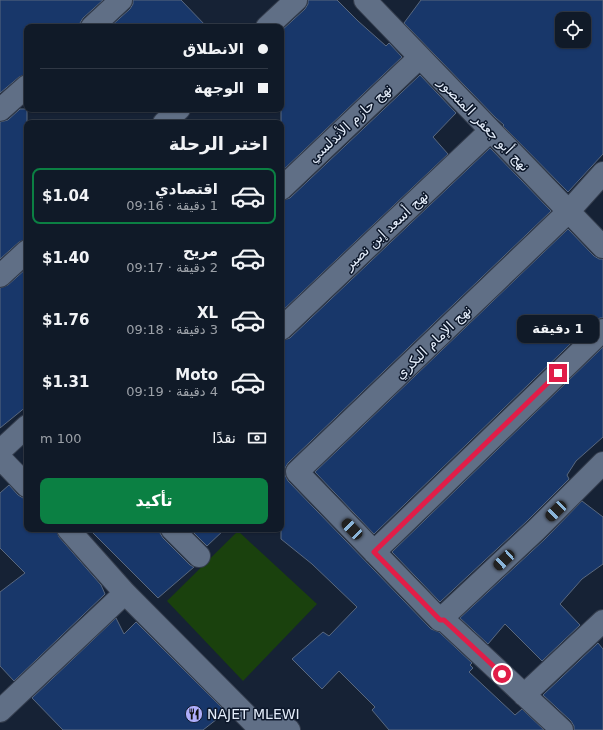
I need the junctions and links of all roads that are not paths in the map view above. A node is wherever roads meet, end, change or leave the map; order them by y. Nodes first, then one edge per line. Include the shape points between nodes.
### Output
1 (121, 0) edge
2 (296, 0) edge
3 (365, 0) edge
4 (95, 24) edge
5 (270, 24) edge
6 (420, 58) junction
7 (24, 89) edge
8 (0, 110) edge
9 (176, 112) edge
10 (167, 120) edge
11 (490, 131) junction
12 (603, 173) edge
13 (284, 185) edge
14 (568, 212) junction
15 (603, 247) edge
16 (24, 254) edge
17 (0, 276) edge
18 (284, 327) edge
19 (603, 330) edge
20 (24, 429) edge
21 (0, 451) edge
22 (0, 458) edge
23 (603, 463) edge
24 (24, 483) edge
25 (71, 532) edge
26 (175, 532) edge
27 (374, 552) junction
28 (199, 556) dead end
29 (125, 593) junction
30 (440, 620) junction
31 (603, 621) edge
32 (524, 695) junction
33 (0, 711) edge
34 (258, 729) edge
35 (289, 730) edge
36 (562, 730) edge

1 - 4 street
2 - 5 street
3 - 6 street, نهج أبو جعفر المنصور
6 - 11 street, نهج أبو جعفر المنصور
6 - 13 street, نهج حازم الأندلسي
7 - 8 street
9 - 10 street
11 - 14 street, نهج أبو جعفر المنصور
11 - 18 street, نهج أسعد إبن نصير
12 - 14 street, نهج الإمام البكري
14 - 15 street, نهج أبو جعفر المنصور
14 - 27 street, نهج الإمام البكري via 297,472
16 - 17 street
19 - 27 street
20 - 21 street
22 - 24 street
23 - 30 street
25 - 29 street
26 - 28 street
27 - 30 street
29 - 33 street
29 - 34 street
30 - 32 street via 444,620
31 - 32 street
32 - 36 street
34 - 35 street via 277,725

